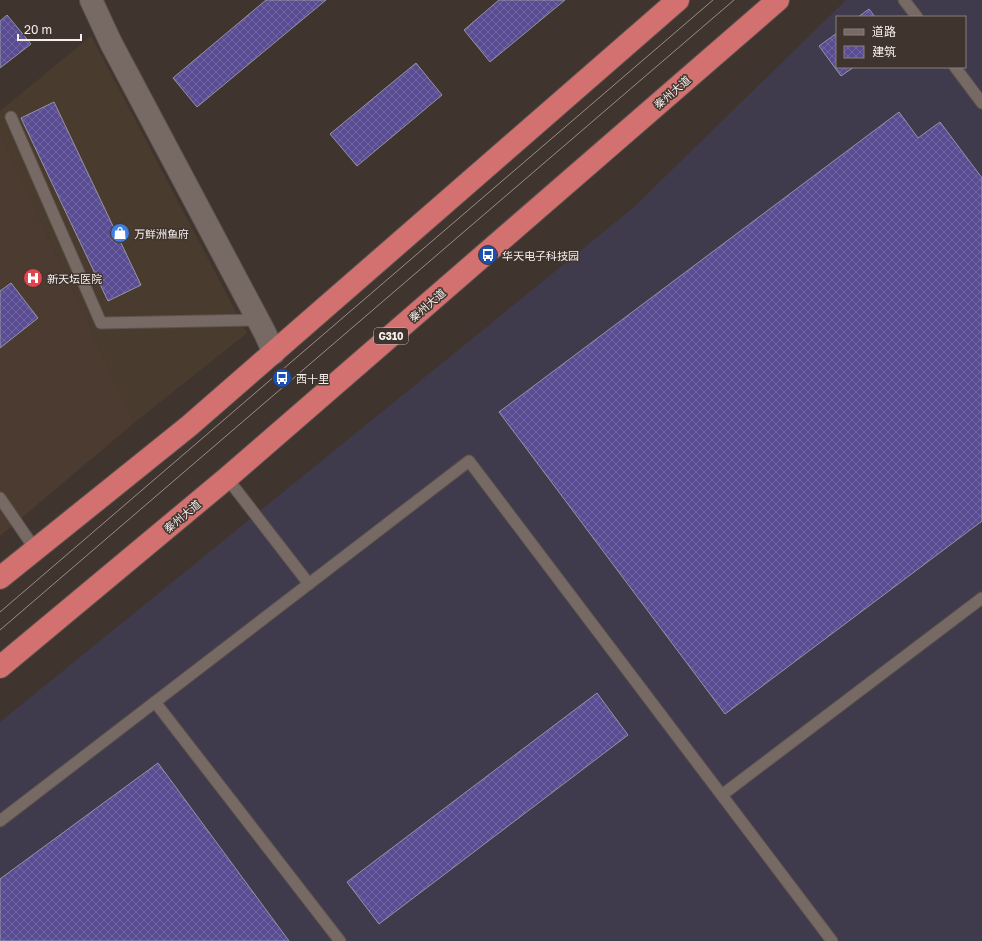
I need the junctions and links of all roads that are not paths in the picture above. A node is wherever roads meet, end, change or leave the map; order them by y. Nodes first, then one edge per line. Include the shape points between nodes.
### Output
1 (91, 0) edge
2 (678, 0) edge
3 (778, 0) edge
4 (904, 0) edge
5 (916, 16) edge
6 (956, 68) edge
7 (982, 103) edge
8 (11, 117) dead end
9 (258, 320) junction
10 (274, 353) junction
11 (227, 478) junction
12 (0, 498) edge
13 (35, 549) junction
14 (0, 578) edge
15 (309, 584) junction
16 (982, 598) edge
17 (0, 667) edge
18 (155, 702) junction
19 (722, 795) junction
20 (0, 821) edge
21 (340, 941) edge
22 (832, 941) edge

1 - 9 street via 111,43
2 - 10 highway
3 - 11 highway, 秦州大道 / G310
4 - 5 lane
6 - 7 lane
8 - 9 lane via 101,323
9 - 10 street
10 - 13 highway via 189,426
11 - 15 lane
11 - 17 highway, 秦州大道 / G310
12 - 13 lane
13 - 14 highway
15 - 18 lane
15 - 19 lane via 469,461
16 - 19 lane
18 - 20 lane
18 - 21 lane
19 - 22 lane

